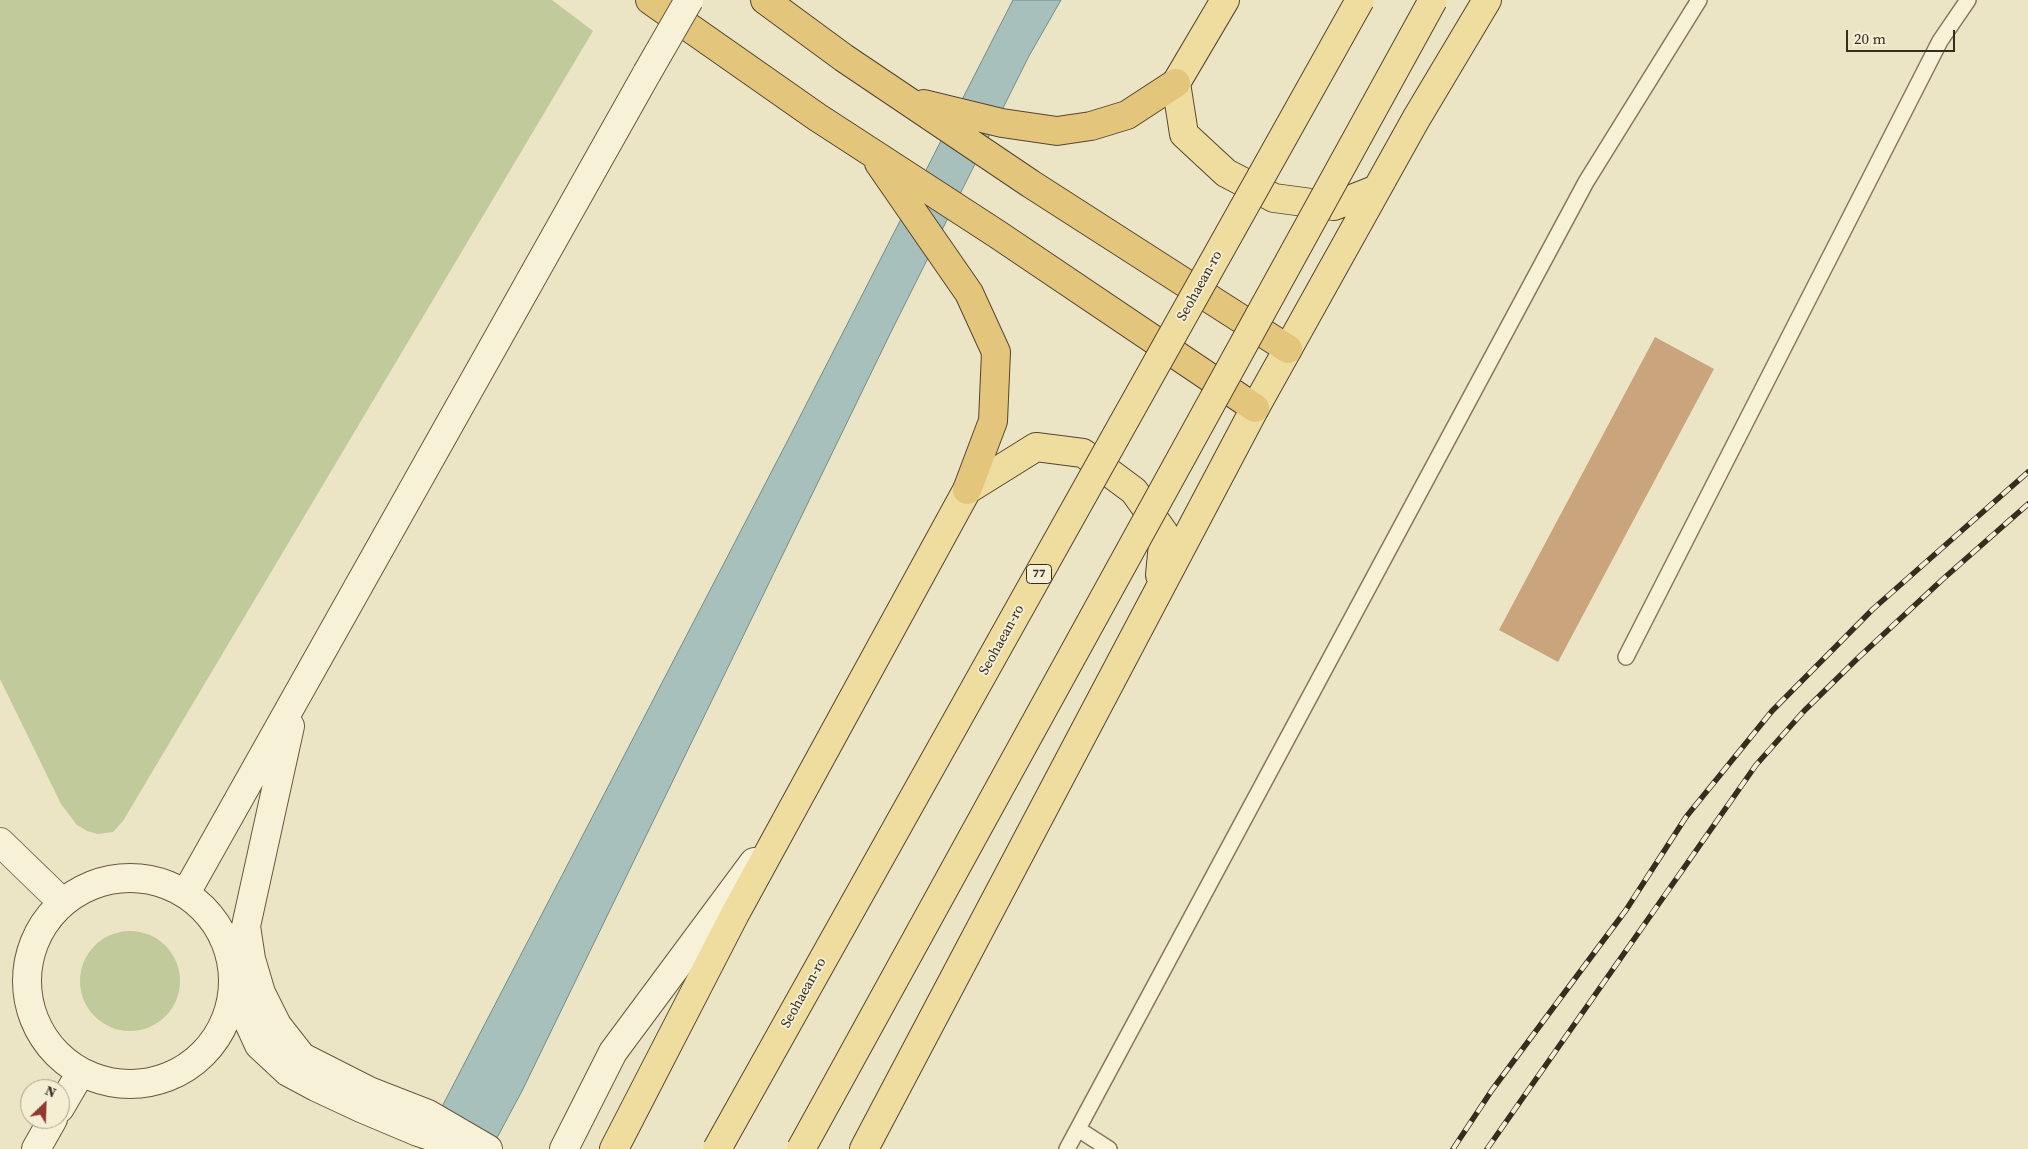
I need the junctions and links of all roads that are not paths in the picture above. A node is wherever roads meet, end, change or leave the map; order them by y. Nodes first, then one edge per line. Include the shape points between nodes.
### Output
1 (650, 0) edge
2 (688, 0) edge
3 (765, 0) edge
4 (1226, 0) edge
5 (1360, 0) edge
6 (1433, 0) edge
7 (1487, 0) edge
8 (1699, 0) edge
9 (1968, 0) edge
10 (1176, 83) junction
11 (906, 99) junction
12 (871, 152) junction
13 (1377, 189) junction
14 (1288, 349) junction
15 (1255, 408) junction
16 (967, 490) junction
17 (1159, 589) junction
18 (1626, 657) dead end
19 (298, 695) junction
20 (793, 808) junction
21 (0, 842) edge
22 (186, 894) junction
23 (62, 902) junction
24 (234, 977) junction
25 (295, 1064) junction
26 (81, 1072) junction
27 (70, 1091) edge
28 (47, 1129) edge
29 (1078, 1129) junction
30 (36, 1149) edge
31 (471, 1149) edge
32 (488, 1149) edge
33 (564, 1149) edge
34 (614, 1149) edge
35 (717, 1149) edge
36 (801, 1149) edge
37 (864, 1149) edge
38 (1067, 1149) edge
39 (1109, 1149) edge

1 - 12 highway
2 - 19 main road, bridge
3 - 11 highway
4 - 10 main road
5 - 35 main road, Seohaean-ro / 77, bridge
6 - 36 main road, bridge
7 - 13 main road
8 - 29 lane via 1586,182
9 - 18 lane via 1940,41
10 - 11 highway via 1127,115 1091,126 1057,130 1002,123
10 - 13 main road via 1184,134 1226,173 1274,198 1334,206
11 - 14 highway via 1031,184
12 - 15 highway
12 - 16 highway via 969,293 996,352 993,421
13 - 14 main road
14 - 15 main road
15 - 17 main road
16 - 17 main road via 1036,447 1083,453 1134,491 1164,534
16 - 20 main road
17 - 37 main road
19 - 22 main road
19 - 25 main road via 246,926 261,993
20 - 33 main road via 613,1052
20 - 34 main road
21 - 23 main road
22 - 23 main road via 155,880 122,877 90,884
22 - 24 main road via 211,915 228,945
23 - 26 main road via 42,924 30,950 26,978 29,1006 40,1033 58,1055
24 - 25 main road via 259,1045
24 - 26 main road via 230,1010 222,1032 189,1067 154,1082 117,1084
25 - 31 main road via 316,1088 418,1132
25 - 32 main road via 428,1114
26 - 27 main road
28 - 30 main road
29 - 38 lane
29 - 39 lane

